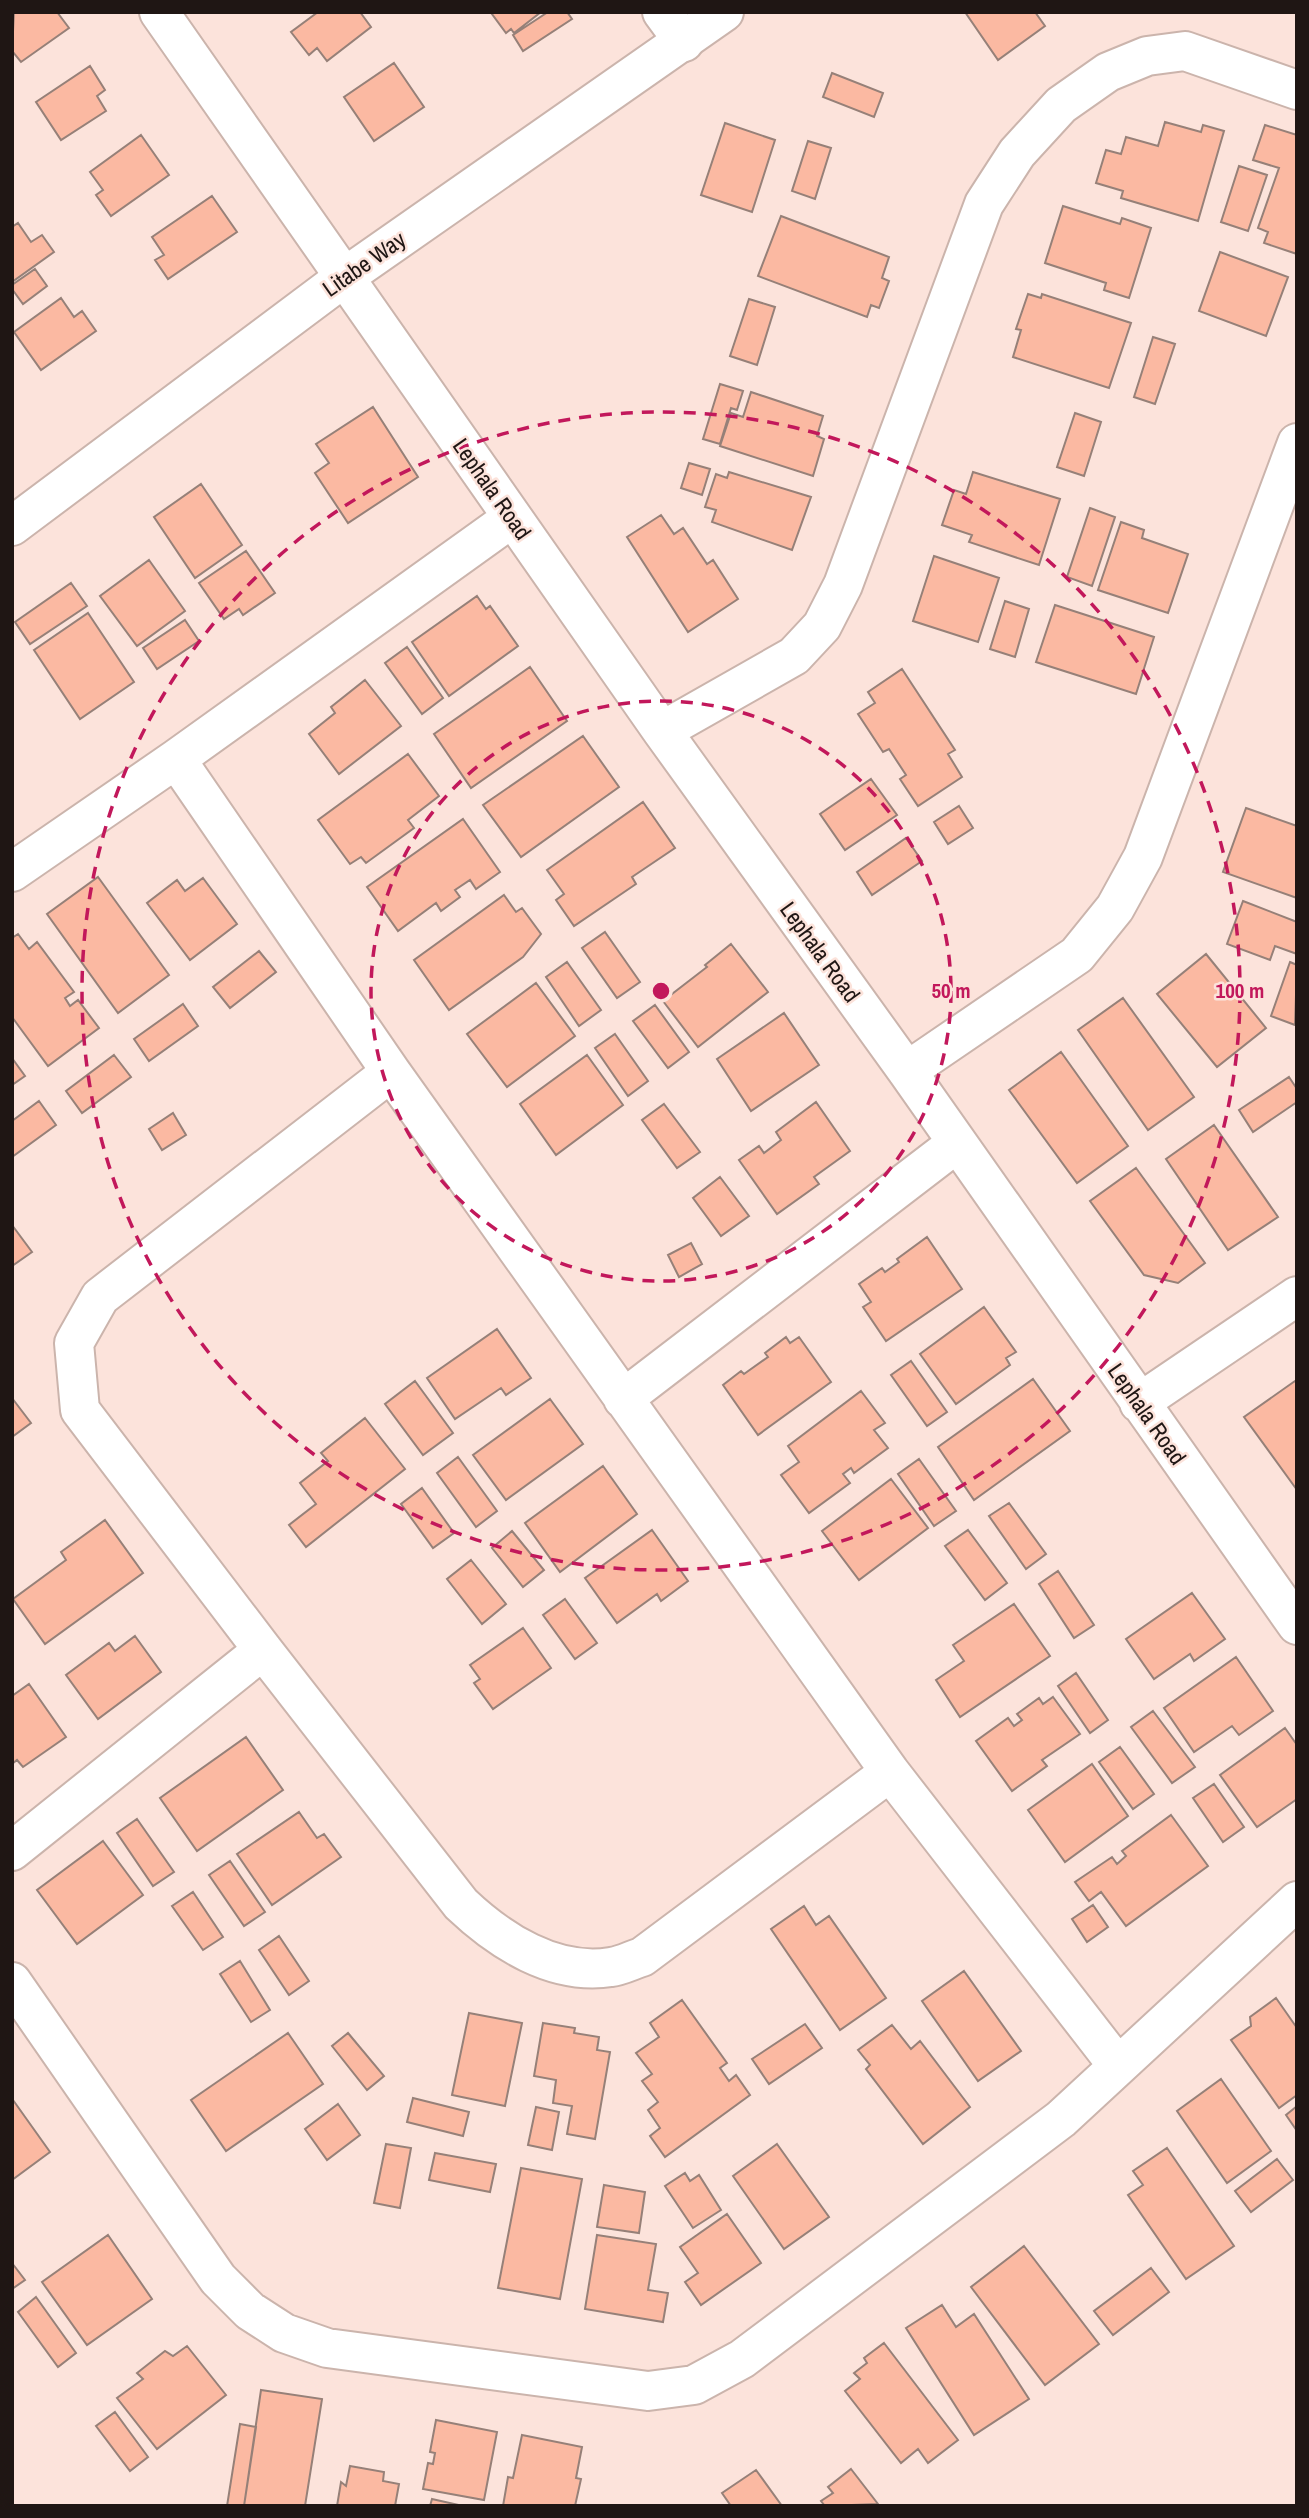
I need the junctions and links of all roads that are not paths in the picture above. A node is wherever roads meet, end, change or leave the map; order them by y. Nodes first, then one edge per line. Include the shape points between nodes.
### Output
1 (159, 12) edge
2 (724, 12) edge
3 (673, 27) edge
4 (1297, 90) edge
5 (346, 276) junction
6 (1297, 443) edge
7 (16, 516) edge
8 (512, 518) junction
9 (662, 731) junction
10 (176, 759) junction
11 (12, 872) edge
12 (907, 1071) junction
13 (391, 1072) junction
14 (957, 1143) junction
15 (1297, 1296) edge
16 (623, 1399) junction
17 (1139, 1404) junction
18 (1297, 1625) edge
19 (263, 1650) junction
20 (890, 1772) junction
21 (12, 1850) edge
22 (1297, 1901) edge
23 (12, 1982) edge
24 (1118, 2066) junction

1 - 5 street, Lephala Road
2 - 3 street, Litabe Way
3 - 5 street, Litabe Way
4 - 9 street via 1185,51 1147,56 1108,72 1062,105 1017,153 984,204 843,585 822,626 794,656
5 - 7 street, Litabe Way
5 - 8 street, Lephala Road
6 - 12 street via 1143,857 1115,908 1077,955
8 - 9 street, Lephala Road
8 - 10 street
9 - 12 street, Lephala Road
10 - 11 street
10 - 13 street
12 - 14 street, Lephala Road
13 - 16 street
13 - 19 street via 100,1297 74,1343 80,1410
14 - 16 street
14 - 17 street, Lephala Road
15 - 17 street
16 - 20 street
17 - 18 street, Lephala Road
19 - 20 street via 461,1904 487,1928 530,1954 574,1967 611,1967 642,1957
19 - 21 street
20 - 24 street
22 - 24 street
23 - 24 street via 218,2279 250,2311 284,2333 327,2348 648,2391 695,2385 742,2359 1061,2119

